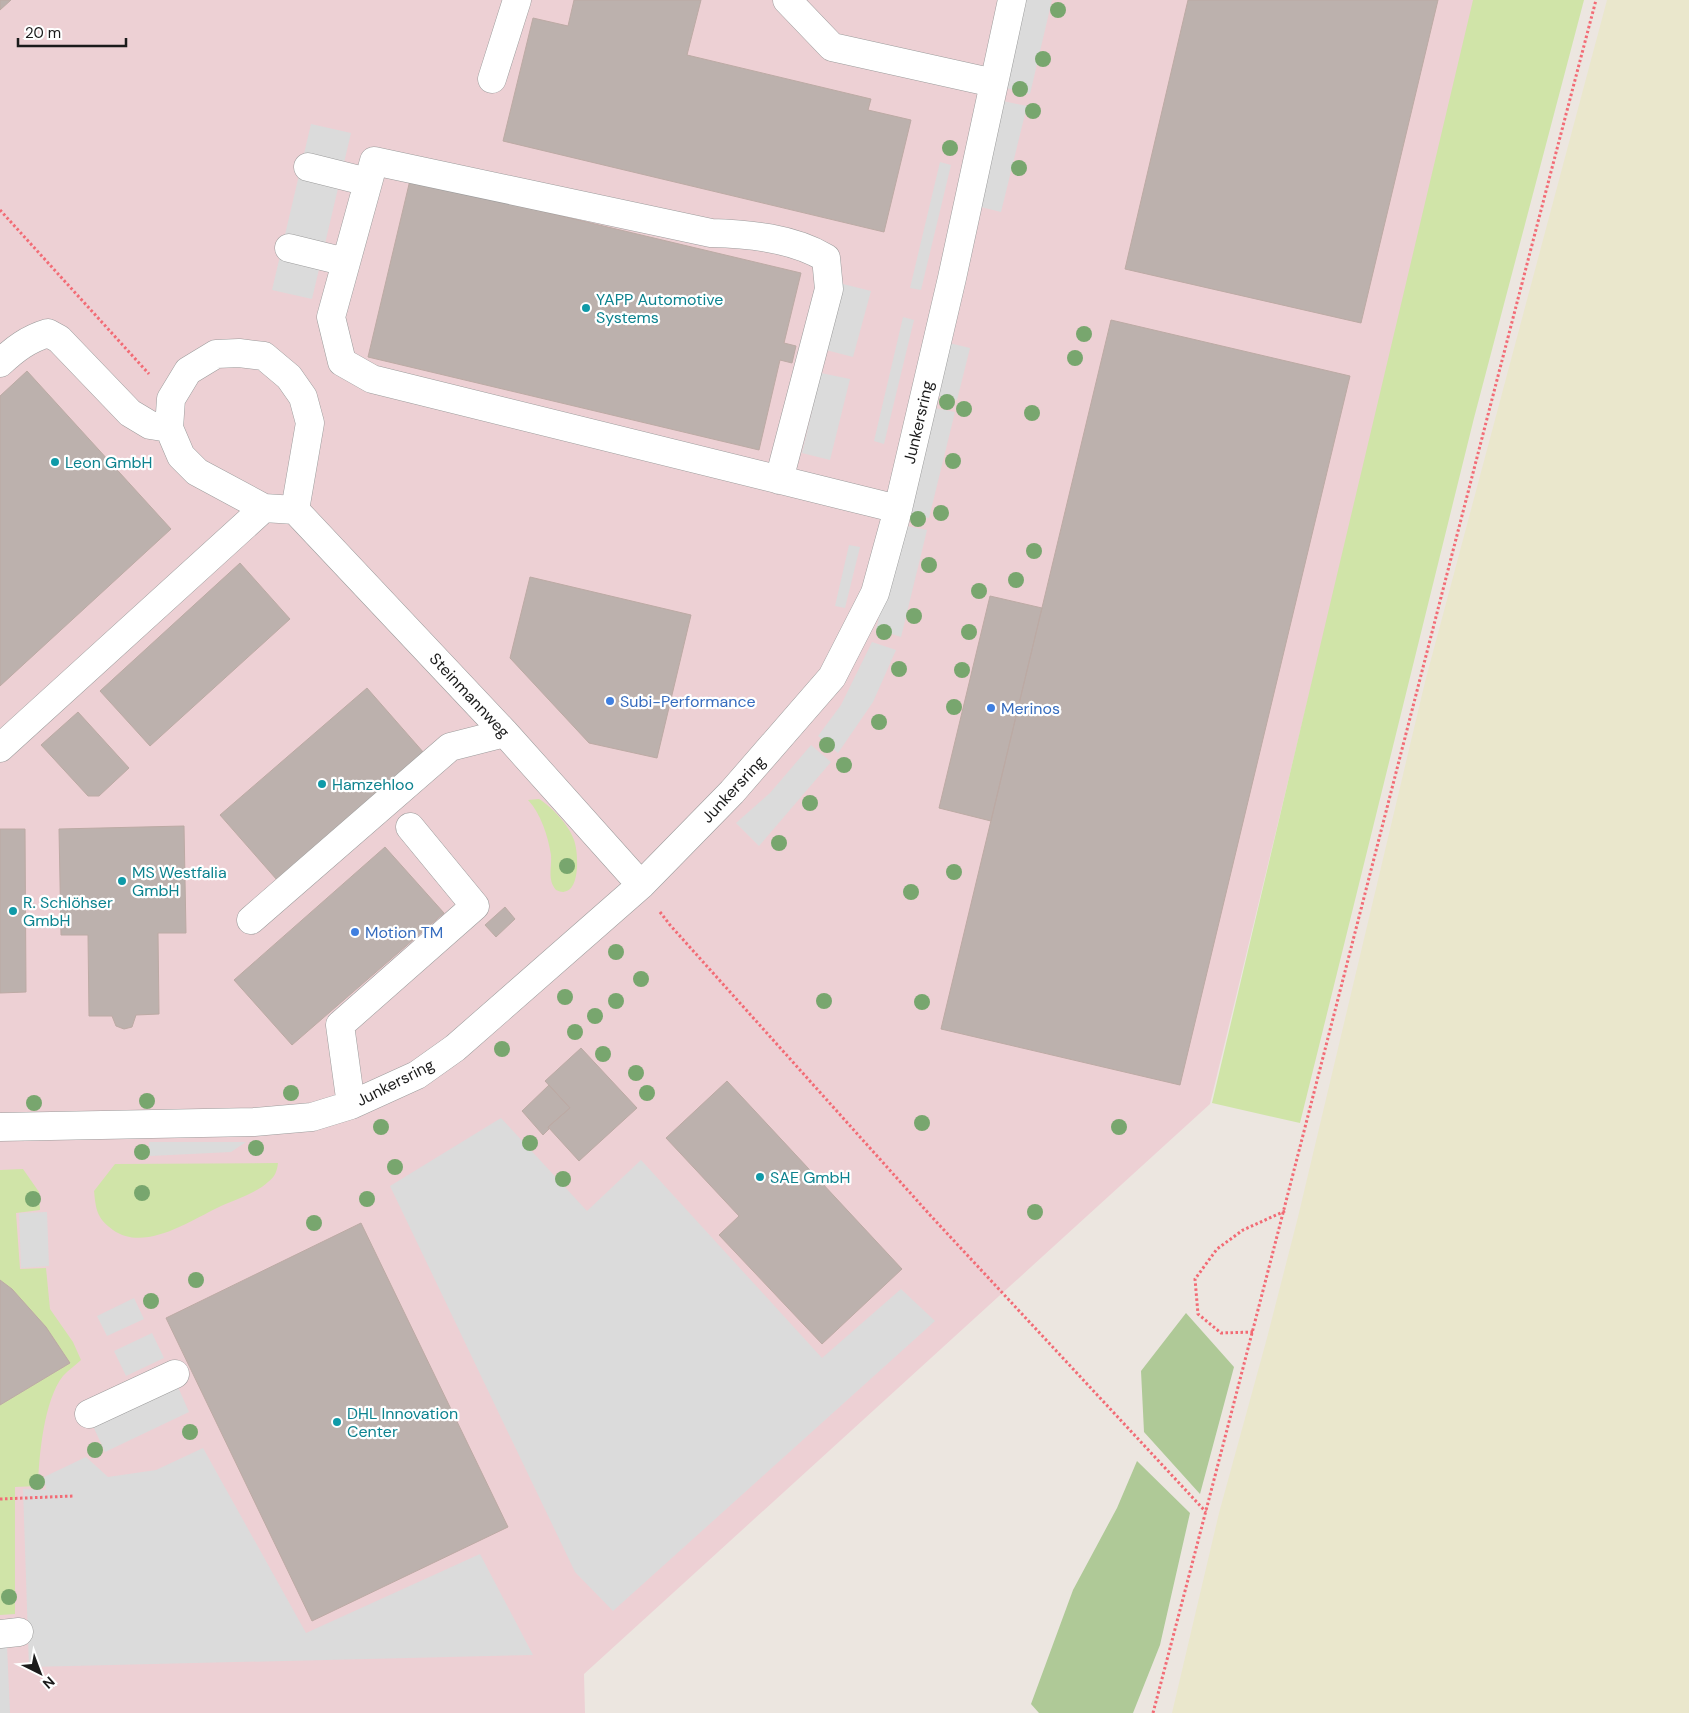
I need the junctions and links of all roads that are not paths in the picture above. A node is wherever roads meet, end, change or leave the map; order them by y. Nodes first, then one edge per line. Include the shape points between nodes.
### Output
1 (517, 0) edge
2 (787, 0) edge
3 (1012, 0) edge
4 (492, 79) dead end
5 (994, 83) junction
6 (308, 167) dead end
7 (368, 182) junction
8 (289, 248) dead end
9 (346, 262) junction
10 (0, 363) edge
11 (169, 428) junction
12 (779, 480) junction
13 (264, 508) junction
14 (296, 510) junction
15 (898, 510) junction
16 (505, 732) junction
17 (0, 748) edge
18 (410, 828) dead end
19 (641, 885) junction
20 (251, 920) dead end
21 (351, 1105) junction
22 (0, 1127) edge
23 (175, 1374) dead end
24 (89, 1414) dead end

1 - 4 street
2 - 5 street via 832,47
3 - 5 street, Junkersring
5 - 15 street, Junkersring
6 - 7 street
7 - 9 street
7 - 12 street via 374,161 711,233 745,234 811,249 826,258 830,290
8 - 9 street
9 - 12 street via 331,317 342,362 372,379
10 - 11 street via 18,346 48,333 59,339 130,414 150,425
11 - 13 street via 181,456 197,472
11 - 14 street via 171,399 188,371 216,354 264,356 289,378 303,397 310,423
12 - 15 street
13 - 14 street
13 - 17 street
14 - 16 street, Steinmannweg
15 - 19 street, Junkersring via 875,594 832,677 732,792
16 - 19 street, Steinmannweg
16 - 20 street via 450,748
18 - 21 street via 475,906 340,1025
19 - 21 street, Junkersring via 455,1048 416,1075
21 - 22 street, Junkersring via 312,1117 254,1122
23 - 24 street

